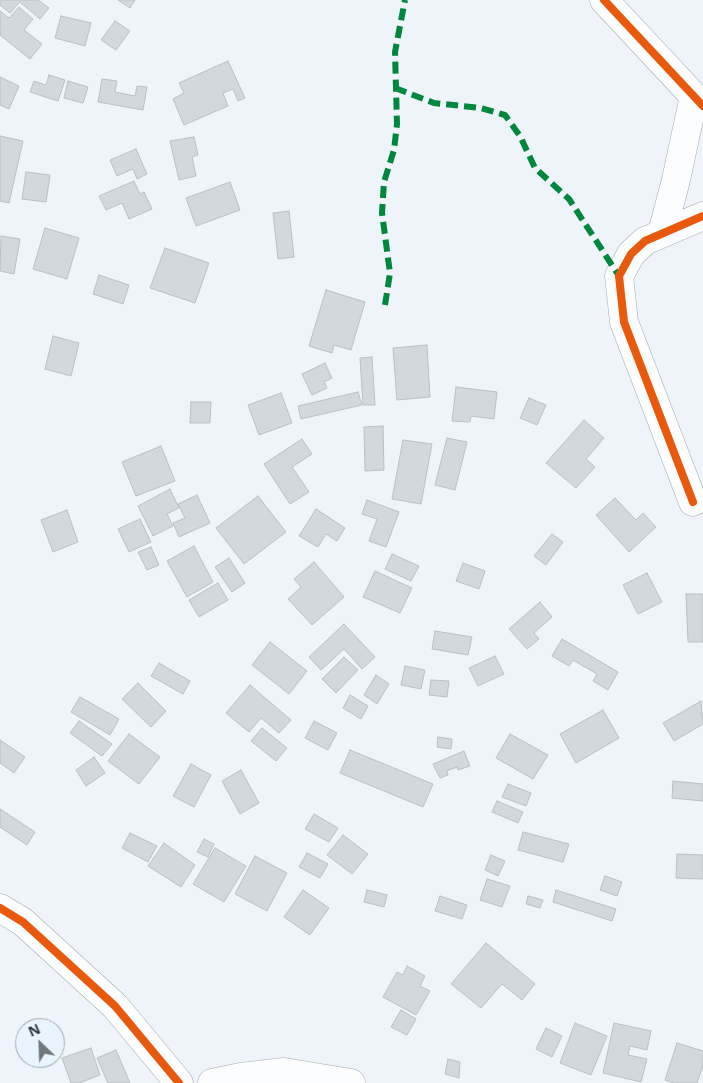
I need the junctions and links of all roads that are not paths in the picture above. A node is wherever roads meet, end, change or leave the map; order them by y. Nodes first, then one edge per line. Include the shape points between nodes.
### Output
1 (604, 0) edge
2 (698, 101) edge
3 (703, 216) edge
4 (662, 233) junction
5 (693, 502) dead end
6 (0, 908) edge
7 (178, 1083) edge
8 (212, 1083) edge
9 (351, 1083) edge

1 - 2 street
2 - 4 street
3 - 4 street
4 - 5 street via 631,254 619,276 624,322
6 - 7 street via 23,922 115,1006
8 - 9 street via 241,1076 284,1072

